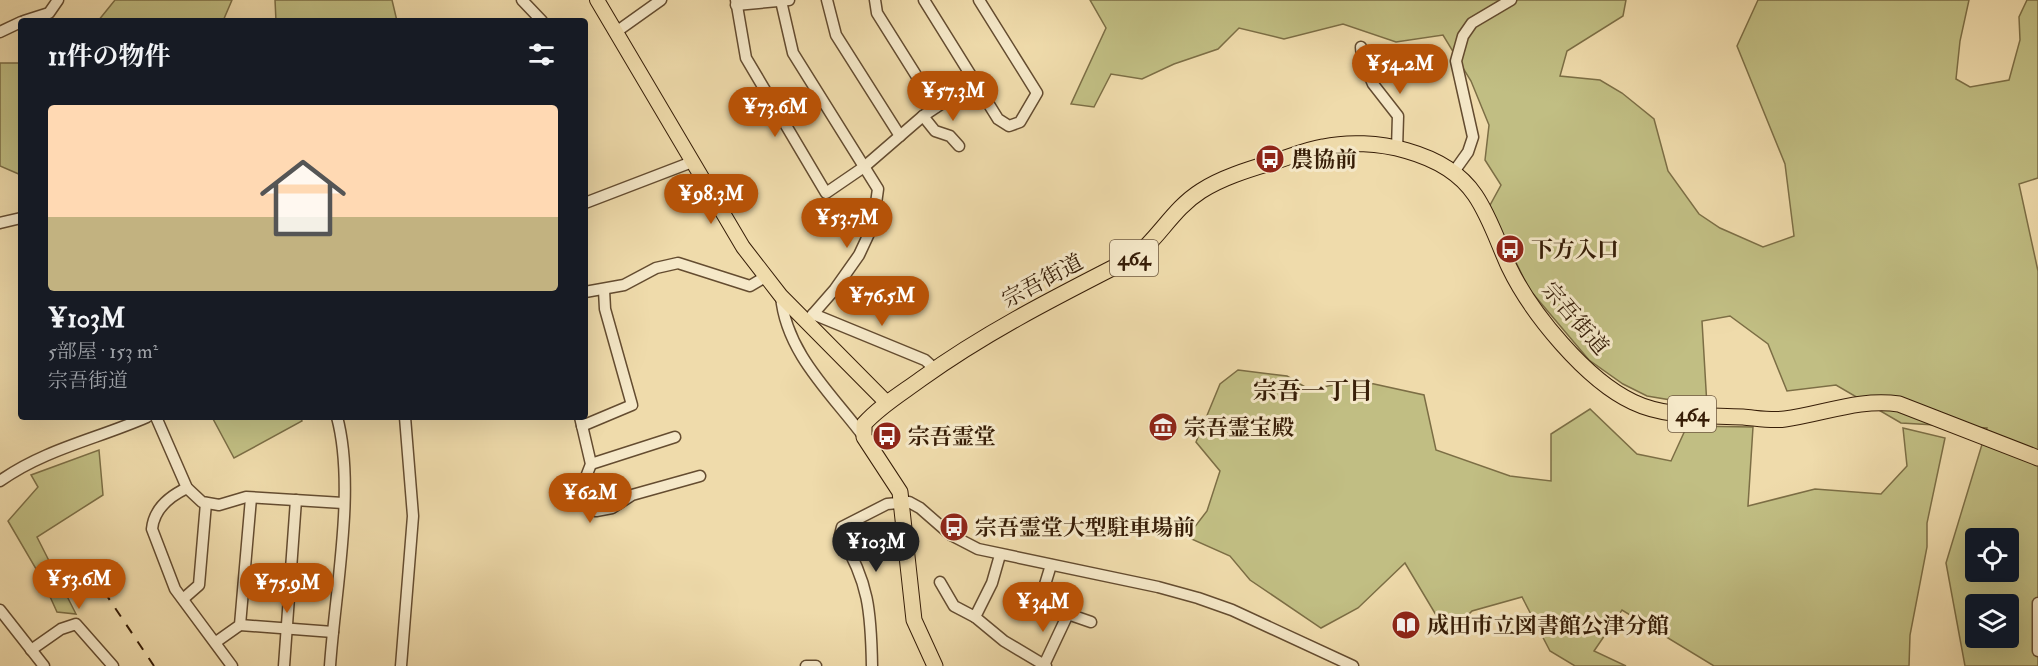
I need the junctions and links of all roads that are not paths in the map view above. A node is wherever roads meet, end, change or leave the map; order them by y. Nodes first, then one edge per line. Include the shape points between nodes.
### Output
1 (58, 0) edge
2 (522, 0) edge
3 (597, 0) edge
4 (661, 0) edge
5 (785, 0) edge
6 (827, 0) edge
7 (875, 0) edge
8 (924, 0) edge
9 (979, 0) edge
10 (1511, 0) edge
11 (736, 2) edge
12 (32, 18) edge
13 (539, 18) edge
14 (18, 23) edge
15 (0, 32) edge
16 (616, 32) junction
17 (1361, 47) dead end
18 (974, 82) junction
19 (936, 107) junction
20 (923, 116) junction
21 (900, 136) junction
22 (959, 146) dead end
23 (1397, 149) junction
24 (692, 162) junction
25 (864, 167) junction
26 (1453, 173) junction
27 (588, 202) edge
28 (18, 219) edge
29 (0, 223) edge
30 (765, 277) junction
31 (604, 290) junction
32 (588, 292) edge
33 (781, 296) junction
34 (810, 317) junction
35 (935, 369) junction
36 (887, 403) junction
37 (139, 420) edge
38 (157, 420) edge
39 (338, 420) edge
40 (405, 420) edge
41 (588, 420) edge
42 (581, 422) edge
43 (675, 437) dead end
44 (864, 437) junction
45 (2038, 458) edge
46 (591, 464) junction
47 (699, 476) dead end
48 (0, 480) edge
49 (187, 488) junction
50 (251, 498) junction
51 (296, 500) junction
52 (902, 501) junction
53 (206, 503) junction
54 (343, 503) junction
55 (1000, 555) junction
56 (1051, 565) junction
57 (940, 582) dead end
58 (183, 599) junction
59 (2038, 603) edge
60 (1, 613) edge
61 (1068, 614) junction
62 (975, 616) junction
63 (1091, 622) dead end
64 (240, 625) junction
65 (287, 629) junction
66 (333, 632) junction
67 (216, 642) junction
68 (31, 650) junction
69 (2038, 651) edge
70 (1045, 665) edge
71 (44, 666) edge
72 (113, 666) edge
73 (232, 666) edge
74 (284, 666) edge
75 (330, 666) edge
76 (401, 666) edge
77 (806, 666) edge
78 (816, 666) edge
79 (872, 666) edge
80 (935, 666) edge
81 (1353, 666) edge

1 - 12 street via 49,13
2 - 13 street
3 - 16 main road
4 - 16 street
5 - 11 street
5 - 25 street via 793,53
6 - 21 street via 836,35
7 - 19 street via 877,13
8 - 18 street
9 - 18 street via 1037,93 1020,122 1009,126 998,119
10 - 26 street via 1472,23 1463,36 1456,61 1473,138
11 - 25 street via 746,58 826,193
14 - 15 street
16 - 24 main road
17 - 23 street via 1373,84 1398,116
18 - 19 street
19 - 20 street
20 - 21 street
20 - 22 street via 935,132 950,136
21 - 25 street
23 - 26 highway, 宗吾街道 / 464
23 - 35 highway, 宗吾街道 / 464 via 1346,144 1323,147 1247,170 1204,189 1179,208 1151,244 1136,256 1003,326
24 - 27 street
24 - 30 main road
25 - 34 street via 878,189 873,225 859,255
26 - 45 highway, 宗吾街道 / 464 via 1479,201 1510,268 1536,312 1600,380 1634,403 1672,413 1782,419 1882,402 1899,404
28 - 29 street
30 - 31 street via 750,286 678,263
30 - 33 main road
31 - 32 street
31 - 41 street via 605,309 632,405
33 - 34 main road
33 - 44 street via 787,330 803,360
34 - 35 street via 925,360
34 - 36 main road
35 - 36 highway, 宗吾街道 / 464
36 - 44 highway, 宗吾街道 / 464 via 864,424
37 - 48 street via 52,451
38 - 49 street
39 - 54 street via 345,453
40 - 76 street via 413,516
42 - 46 street
43 - 46 street
44 - 52 highway via 897,485
46 - 47 street via 577,500 596,511 612,508 632,495
49 - 53 street
49 - 58 street via 171,496 153,520 152,529 175,589
50 - 51 street
50 - 53 street via 230,504
50 - 64 street
51 - 54 street
51 - 65 street
52 - 55 street via 920,508 962,541
52 - 79 street via 887,504 842,527 840,535 866,588
52 - 80 highway via 914,620
53 - 58 street via 199,585
54 - 66 street
55 - 56 street
55 - 62 street via 992,584
56 - 61 street via 1039,604
56 - 81 street via 1198,598
57 - 62 street via 954,606
58 - 67 street
59 - 69 street
60 - 68 street
61 - 63 street
61 - 70 street
62 - 70 street via 1004,641
64 - 65 street
64 - 67 street
65 - 66 street
65 - 74 street
66 - 75 street
67 - 73 street
68 - 71 street
68 - 72 street via 61,629 76,624
77 - 78 street

